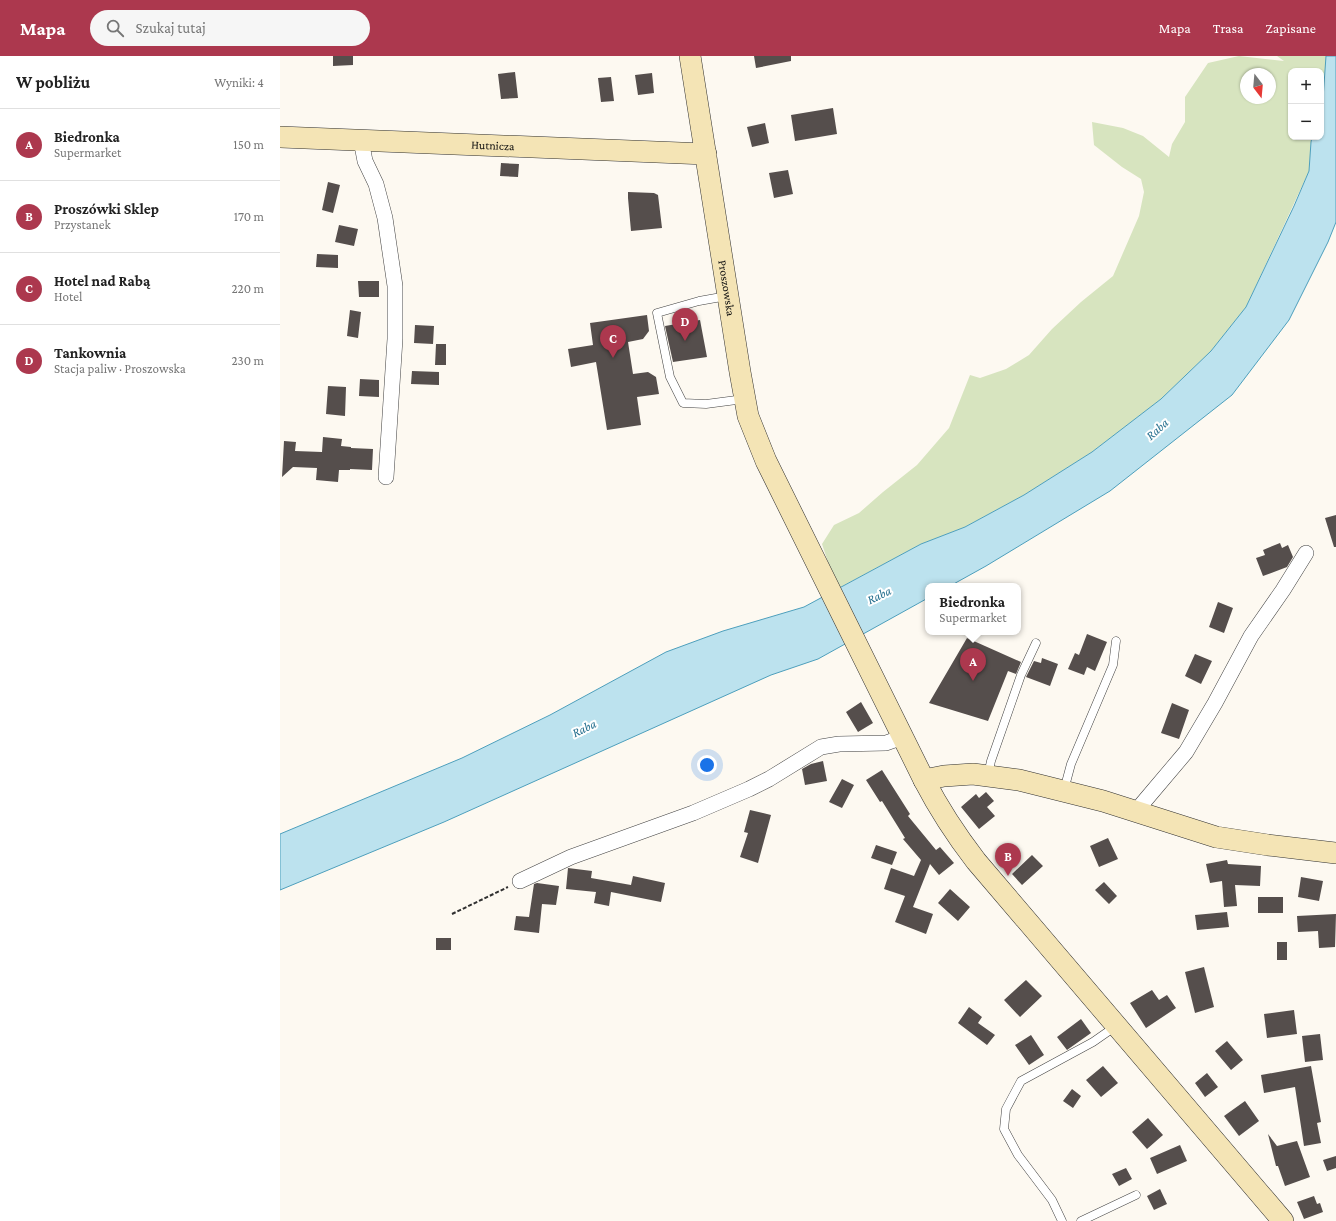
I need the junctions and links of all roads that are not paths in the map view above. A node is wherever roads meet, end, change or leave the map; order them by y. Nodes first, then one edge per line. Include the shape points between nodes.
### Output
1 (690, 56) edge
2 (280, 137) edge
3 (361, 140) junction
4 (706, 154) junction
5 (728, 296) junction
6 (744, 399) junction
7 (386, 478) dead end
8 (1306, 553) dead end
9 (1116, 641) dead end
10 (1036, 643) dead end
11 (903, 737) junction
12 (988, 776) junction
13 (924, 780) junction
14 (1064, 790) junction
15 (1138, 813) junction
16 (1336, 853) edge
17 (520, 881) road end
18 (1116, 1026) junction
19 (1136, 1195) dead end
20 (1062, 1221) edge
21 (1081, 1221) edge
22 (1283, 1221) edge

1 - 4 main road, Proszowska
2 - 3 main road, Hutnicza
3 - 4 main road, Hutnicza
3 - 7 street via 385,218 395,286 395,339
4 - 5 main road, Proszowska
5 - 6 main road, Proszowska
5 - 6 lane via 657,313 670,378 683,403 706,404
6 - 11 main road, Proszowska via 761,449 790,512
8 - 15 street via 1251,636 1186,752 1142,804
9 - 14 lane via 1112,664 1071,764
10 - 12 lane via 1019,682
11 - 13 main road, Proszowska
11 - 17 street via 886,743 821,747 749,789 693,813 571,857
12 - 13 main road via 973,774
12 - 14 main road
13 - 18 main road, Proszowska via 953,830 976,861
14 - 15 main road
15 - 16 main road via 1216,837
18 - 20 lane via 1093,1042 1021,1081 1006,1109 1004,1130 1018,1155 1052,1200
18 - 22 main road, Proszowska
19 - 21 lane

